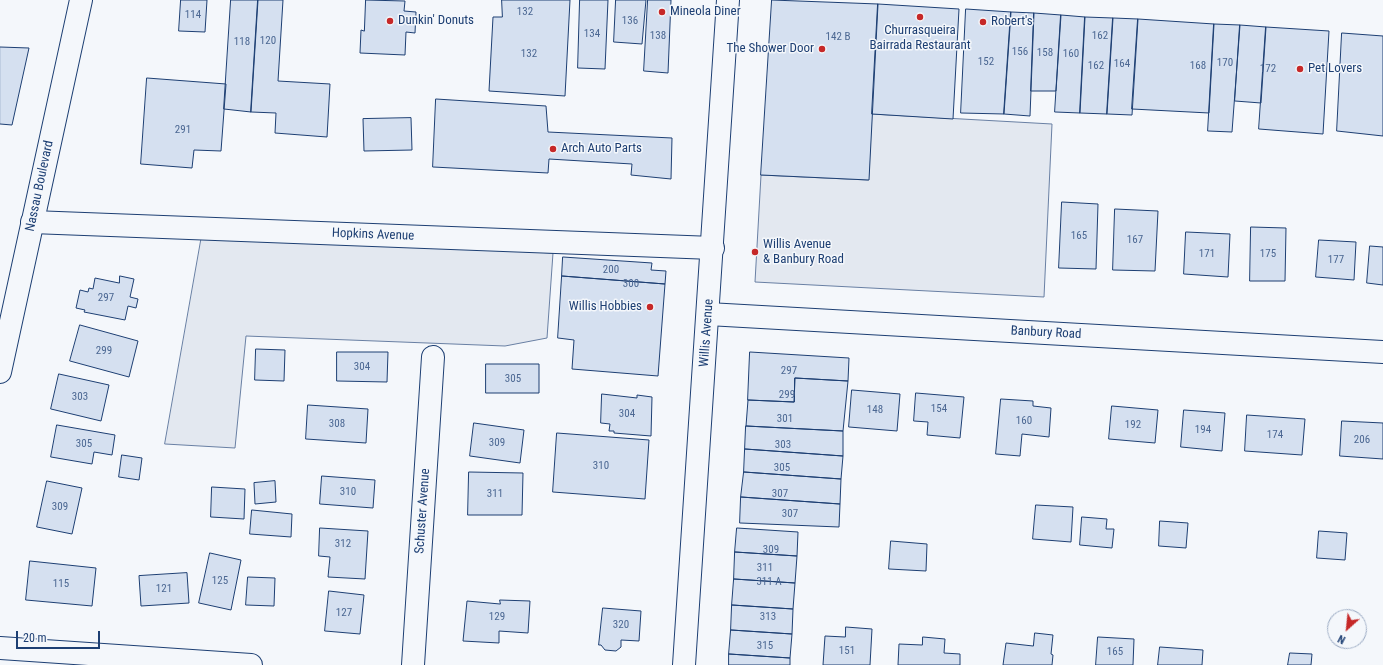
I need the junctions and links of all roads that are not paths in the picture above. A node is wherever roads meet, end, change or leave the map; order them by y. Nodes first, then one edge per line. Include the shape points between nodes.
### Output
1 (81, 0) edge
2 (728, 0) edge
3 (32, 222) junction
4 (713, 248) junction
5 (708, 314) junction
6 (1383, 352) edge
7 (433, 357) dead end
8 (0, 372) edge
9 (0, 648) edge
10 (251, 665) edge
11 (413, 665) edge
12 (684, 665) edge

1 - 3 street, Nassau Boulevard
2 - 4 street, Willis Avenue
3 - 4 street, Hopkins Avenue
3 - 8 street, Nassau Boulevard
4 - 5 street, Willis Avenue
5 - 6 street, Banbury Road
5 - 12 street, Willis Avenue
7 - 11 street, Schuster Avenue
9 - 10 street

